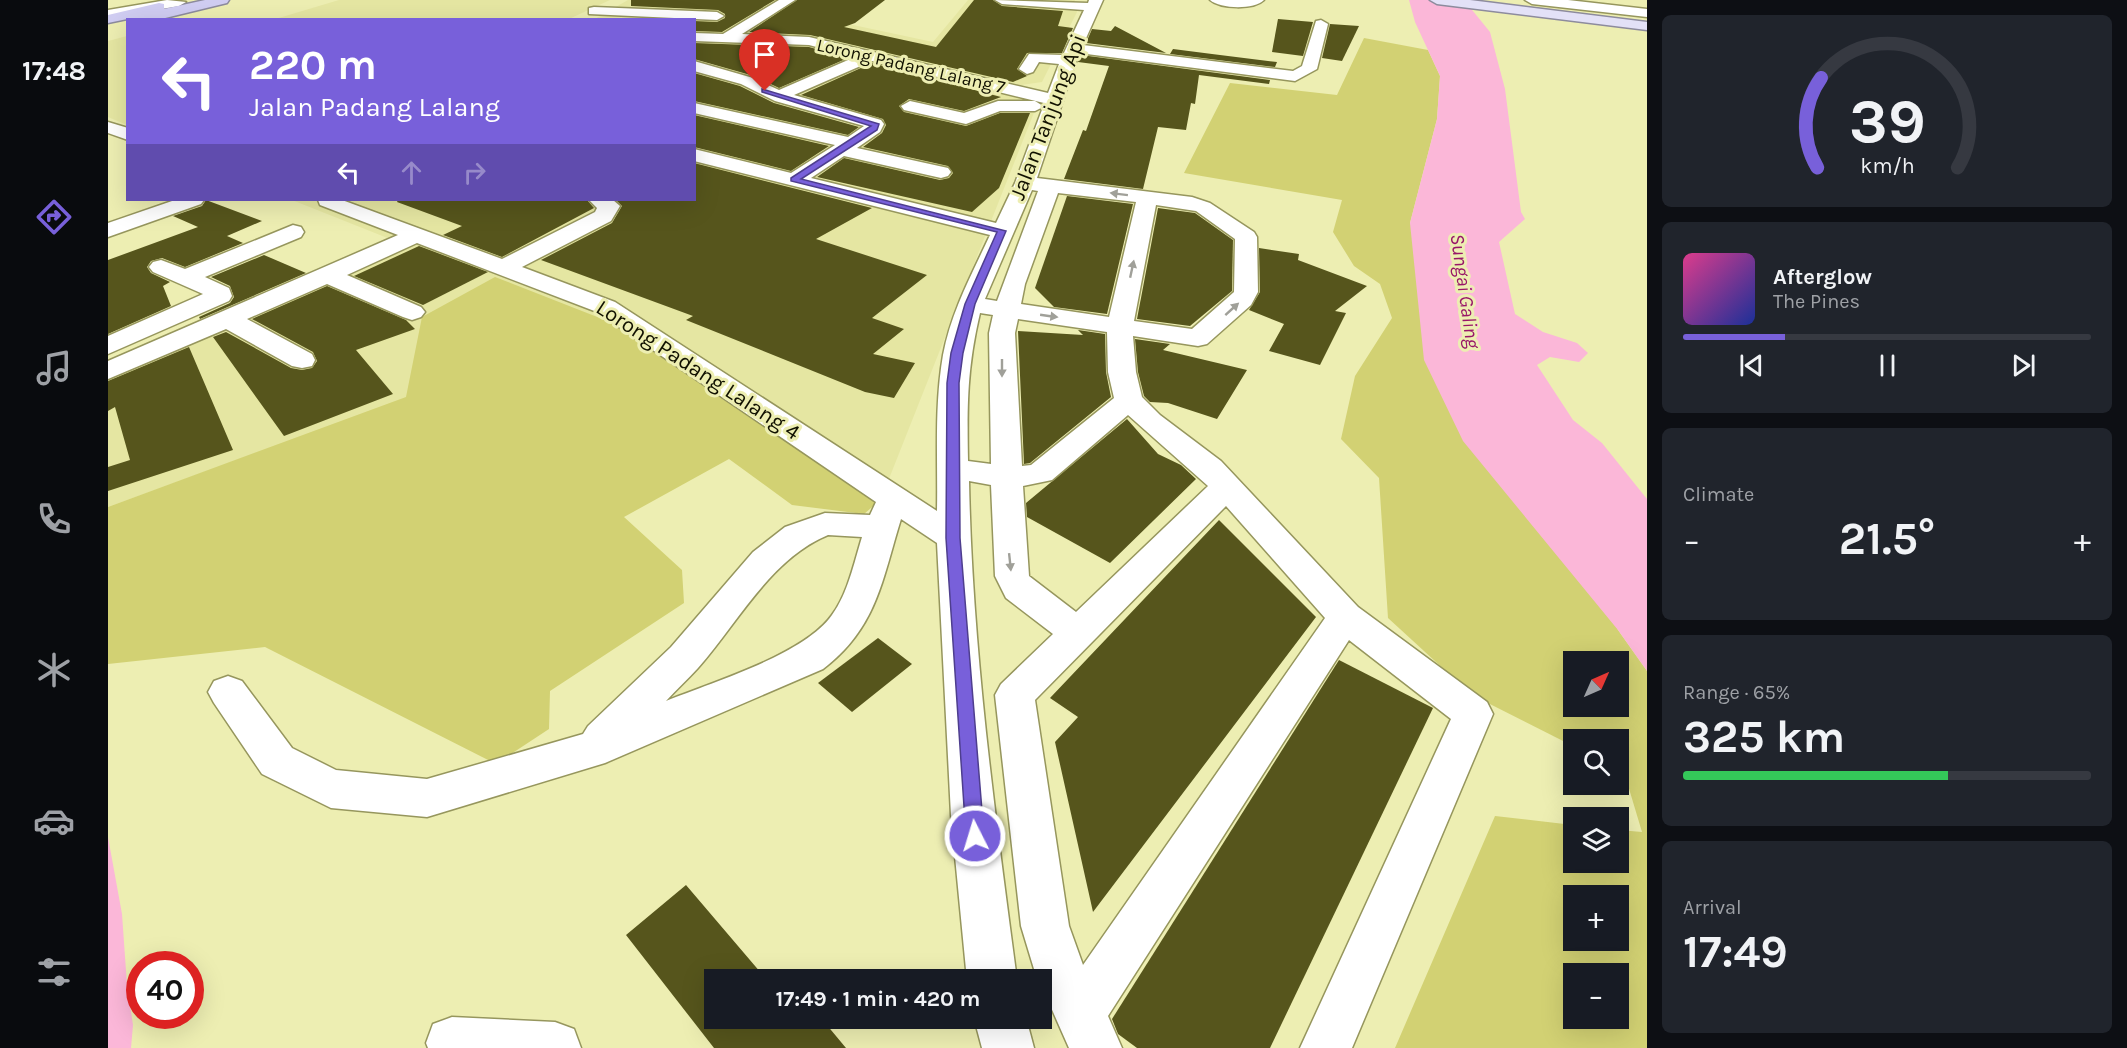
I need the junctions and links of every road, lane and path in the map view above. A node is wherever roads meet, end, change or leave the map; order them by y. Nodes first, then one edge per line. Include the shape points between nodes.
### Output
1 (222, 0) edge
2 (616, 0) edge
3 (680, 0) edge
4 (788, 0) edge
5 (1002, 0) edge
6 (1217, 0) edge
7 (1257, 0) edge
8 (1437, 0) edge
9 (1532, 0) edge
10 (1478, 2) edge
11 (184, 5) edge
12 (1555, 8) junction
13 (1092, 9) edge
14 (594, 11) junction
15 (1015, 12) dead end
16 (1647, 13) edge
17 (656, 14) junction
18 (108, 16) edge
19 (146, 18) edge
20 (159, 18) edge
21 (167, 18) edge
22 (582, 18) edge
23 (126, 22) edge
24 (1647, 23) edge
25 (1321, 24) dead end
26 (108, 26) edge
27 (126, 28) edge
28 (108, 31) edge
29 (696, 31) edge
30 (696, 37) edge
31 (726, 38) junction
32 (1071, 54) junction
33 (870, 56) junction
34 (696, 67) edge
35 (1027, 69) dead end
36 (778, 96) junction
37 (1053, 104) junction
38 (910, 106) dead end
39 (696, 108) edge
40 (108, 127) edge
41 (126, 134) edge
42 (846, 146) junction
43 (696, 156) edge
44 (941, 172) dead end
45 (794, 180) junction
46 (1025, 183) junction
47 (1050, 186) junction
48 (1147, 198) junction
49 (154, 201) edge
50 (191, 201) edge
51 (329, 201) edge
52 (601, 201) edge
53 (108, 217) edge
54 (108, 230) edge
55 (1002, 231) junction
56 (293, 232) dead end
57 (415, 236) junction
58 (161, 267) dead end
59 (503, 268) junction
60 (329, 276) junction
61 (185, 277) junction
62 (970, 304) junction
63 (1006, 309) junction
64 (412, 312) dead end
65 (227, 320) junction
66 (1120, 326) junction
67 (108, 346) edge
68 (302, 360) dead end
69 (108, 371) edge
70 (1130, 400) junction
71 (951, 469) junction
72 (1006, 474) junction
73 (1227, 486) junction
74 (887, 513) junction
75 (953, 538) junction
76 (1345, 617) junction
77 (1078, 633) junction
78 (228, 693) dead end
79 (591, 750) junction
80 (991, 969) edge
81 (1003, 1029) edge
82 (1088, 1032) edge
83 (452, 1043) dead end
84 (555, 1048) edge
85 (1008, 1048) edge
86 (1326, 1048) edge

1 - 11 street
1 - 19 highway
2 - 14 street
3 - 17 street
4 - 31 street
5 - 13 street
6 - 7 street
8 - 10 main road
9 - 16 street
10 - 12 main road
10 - 24 main road
11 - 18 highway
11 - 20 street
11 - 21 street
12 - 16 main road
12 - 24 main road
13 - 15 street
13 - 32 street, Jalan Tanjung Api
14 - 17 street
14 - 22 street
17 - 29 street via 721,12
23 - 26 highway
25 - 32 street via 1309,69 1295,76
27 - 28 street
30 - 31 street, Lorong Padang Lalang 7
31 - 33 street, Lorong Padang Lalang 7 via 809,41
32 - 35 street via 1034,57
32 - 37 street, Jalan Tanjung Api
33 - 36 street
33 - 37 street, Lorong Padang Lalang 7
34 - 36 street via 747,81
36 - 42 street via 875,124
37 - 38 street via 1003,105 966,119
37 - 46 street, Jalan Tanjung Api
39 - 42 street
40 - 41 street
42 - 44 street
42 - 45 street
43 - 45 street
45 - 55 street
46 - 47 street
46 - 55 street, Jalan Tanjung Api
48 -> 47 street
47 - 63 street
66 -> 48 street
66 -> 48 street via 1198,338 1242,300 1246,292 1246,237 1203,207
49 - 53 street
50 - 54 street
51 - 57 street, Lorong Padang Lalang 4
52 - 59 street via 609,206 603,216
55 - 62 street, Jalan Tanjung Api
56 - 61 street
57 - 59 street, Lorong Padang Lalang 4
57 - 60 street
58 - 61 street
59 - 74 street, Lorong Padang Lalang 4 via 606,307
60 - 64 street
60 - 65 street
61 - 67 street via 220,296
62 - 63 street
62 - 71 street, Jalan Tanjung Api via 953,383
63 -> 66 street
63 -> 72 street via 1002,333
65 - 68 street
65 - 69 street
66 - 70 street via 1122,372
70 - 72 street via 1041,474
70 - 73 street
71 - 72 street
71 - 75 street, Jalan Tanjung Api
72 -> 77 street via 1012,576 1030,600
73 - 76 street
73 - 77 street
74 - 75 street, Lorong Padang Lalang 4
74 - 79 street via 825,524 797,535 765,561 684,658
74 - 79 street via 864,592 834,640 801,662
75 - 80 street, Jalan Tanjung Api via 973,814
76 - 82 street
76 - 86 street via 1473,714
77 - 82 street via 1015,695 1015,700 1045,926 1059,969
78 - 79 street via 277,761 331,789 427,798
81 - 85 street
83 - 84 street

